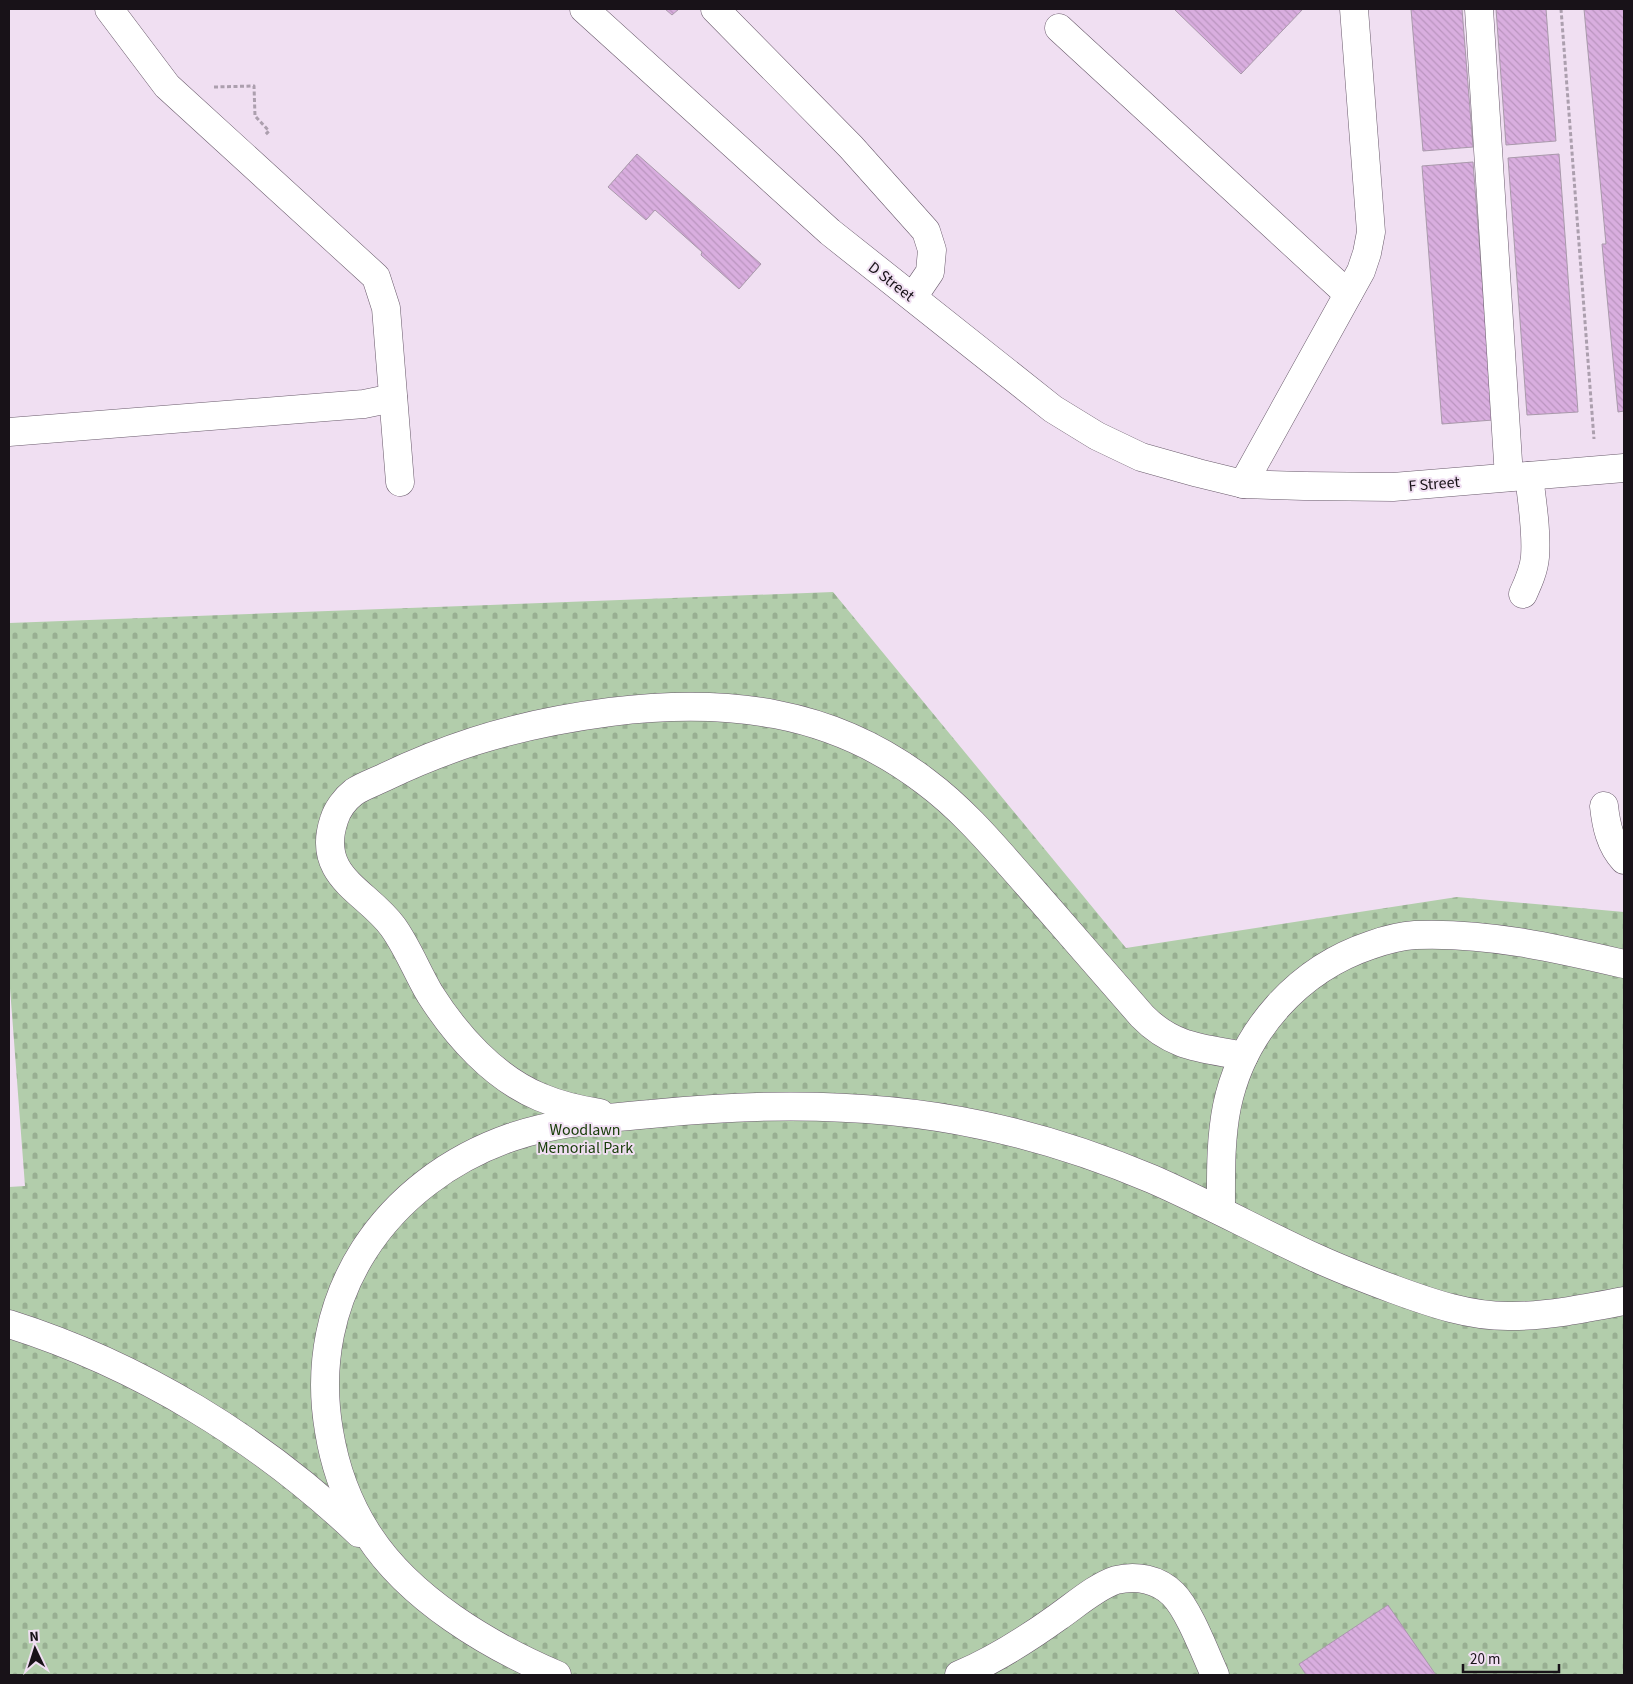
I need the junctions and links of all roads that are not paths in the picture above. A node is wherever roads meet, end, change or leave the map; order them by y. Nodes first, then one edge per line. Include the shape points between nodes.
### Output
1 (109, 9) edge
2 (584, 9) edge
3 (716, 9) edge
4 (1354, 9) edge
5 (1479, 9) edge
6 (1059, 28) dead end
7 (1348, 294) junction
8 (913, 297) junction
9 (393, 398) junction
10 (9, 432) edge
11 (1624, 468) edge
12 (1519, 476) junction
13 (400, 482) dead end
14 (1243, 484) junction
15 (1523, 594) dead end
16 (1604, 806) dead end
17 (1624, 860) edge
18 (1624, 964) edge
19 (1244, 1056) junction
20 (624, 1116) junction
21 (1221, 1211) junction
22 (1624, 1301) edge
23 (9, 1324) edge
24 (389, 1563) junction
25 (557, 1675) edge
26 (959, 1675) edge
27 (1215, 1675) edge

1 - 9 street via 167,86 376,277 386,308
2 - 8 street, D Street via 830,232
3 - 8 street via 851,147 926,231 932,250 930,272
4 - 7 street via 1371,232 1361,271
5 - 12 street
6 - 7 street
7 - 14 street
8 - 14 street, D Street via 1053,409 1097,436 1141,457
9 - 10 street via 364,404
9 - 13 street
11 - 12 street, F Street
12 - 14 street, F Street via 1393,487
12 - 15 street via 1535,542 1535,558
16 - 17 street via 1612,841
18 - 19 street via 1480,937 1414,935 1385,940 1334,960 1292,990 1273,1010
19 - 20 street via 1188,1045 1162,1034 1142,1016 953,804 915,774 878,751 826,727 796,718 700,706 627,710 555,721 457,747 355,792 346,800 333,822 332,858 352,889 391,924 429,992 452,1025 490,1064 537,1096 572,1107
19 - 21 street via 1227,1104 1223,1130
20 - 21 street via 797,1106 917,1115 978,1124 1098,1158
20 - 24 street via 514,1136 460,1160 393,1211 352,1270 334,1315 327,1349 324,1383 327,1418 343,1486 370,1538
21 - 22 street via 1366,1279 1461,1310 1510,1317
23 - 24 street via 109,1363 234,1432 341,1516
24 - 25 street via 460,1622 500,1647
26 - 27 street via 1000,1656 1098,1589 1130,1578 1147,1579 1174,1594

